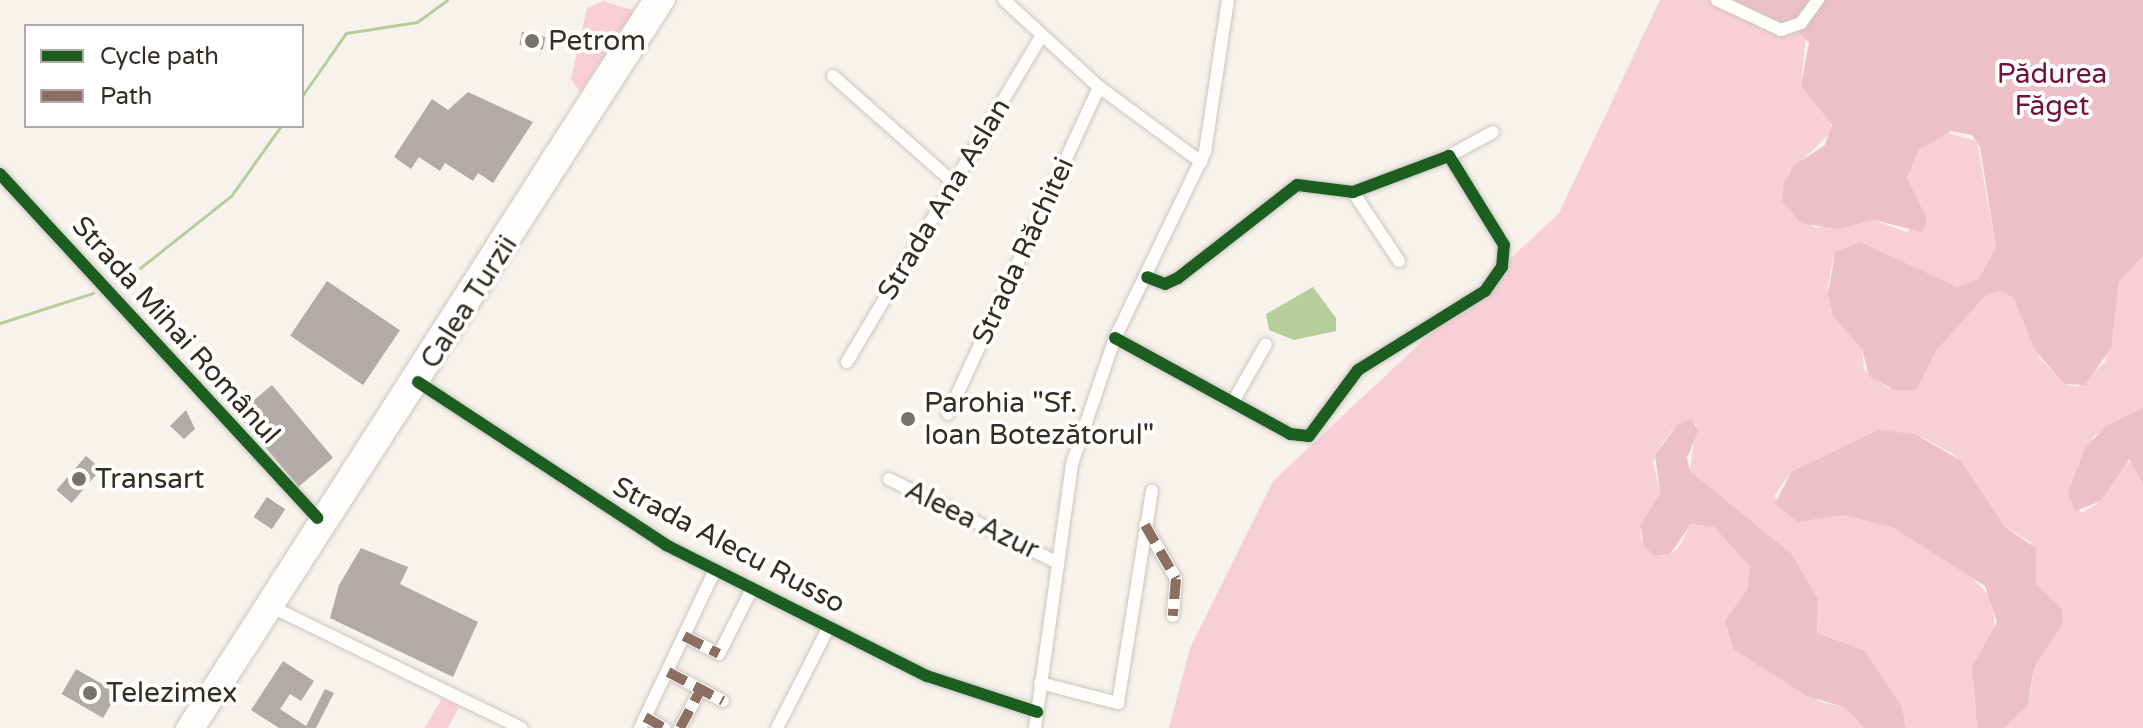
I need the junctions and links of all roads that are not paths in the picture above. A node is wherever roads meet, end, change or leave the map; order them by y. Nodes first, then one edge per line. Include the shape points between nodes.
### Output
1 (651, 0) edge
2 (667, 0) edge
3 (1004, 0) edge
4 (1228, 0) edge
5 (1717, 0) edge
6 (1818, 0) edge
7 (1041, 36) junction
8 (833, 76) dead end
9 (1099, 87) junction
10 (1493, 132) dead end
11 (1449, 156) junction
12 (1201, 162) junction
13 (0, 174) edge
14 (953, 182) junction
15 (1353, 192) junction
16 (1399, 261) dead end
17 (1147, 277) junction
18 (1115, 338) junction
19 (1266, 344) dead end
20 (847, 362) dead end
21 (418, 382) junction
22 (1234, 400) junction
23 (948, 414) dead end
24 (889, 479) dead end
25 (1152, 491) dead end
26 (317, 518) junction
27 (1145, 525) junction
28 (1056, 562) junction
29 (715, 570) junction
30 (752, 589) junction
31 (274, 608) junction
32 (1173, 616) dead end
33 (829, 627) junction
34 (684, 636) junction
35 (668, 672) junction
36 (1040, 683) junction
37 (701, 689) junction
38 (723, 701) dead end
39 (1037, 712) junction
40 (642, 722) edge
41 (184, 728) edge
42 (197, 728) edge
43 (521, 728) edge
44 (664, 728) edge
45 (680, 728) edge
46 (777, 728) edge
47 (1035, 728) edge

1 - 26 main road, Calea Turzii
2 - 21 main road, Calea Turzii
3 - 7 street
4 - 12 street
5 - 6 street via 1781,30 1801,23
7 - 9 street
7 - 14 street, Strada Ana Aslan
8 - 14 street
9 - 12 street
9 - 23 street, Strada Răchitei
10 - 11 street
11 - 15 street
11 - 22 street via 1502,236 1502,267 1485,291 1358,370 1314,434 1290,434
12 - 17 street
13 - 26 street, Strada Mihai Românul
14 - 20 street, Strada Ana Aslan
15 - 16 street
15 - 17 street via 1297,185 1178,278 1165,284
17 - 18 street
18 - 22 street
18 - 28 street via 1070,470
19 - 22 street
21 - 29 street, Strada Alecu Russo via 635,527
21 - 31 main road, Calea Turzii
24 - 28 street, Aleea Azur
25 - 27 street
26 - 41 main road, Calea Turzii
27 - 32 street via 1176,579
27 - 36 street via 1116,707
28 - 36 street
29 - 30 street, Strada Alecu Russo
29 - 34 street
30 - 33 street, Strada Alecu Russo
30 - 34 street via 719,654
31 - 42 main road, Calea Turzii
31 - 43 street
33 - 39 street, Strada Alecu Russo via 927,676
33 - 46 street
34 - 35 street
35 - 37 street
35 - 40 street
36 - 39 street
37 - 38 street
37 - 45 street
39 - 47 street
40 - 44 street

